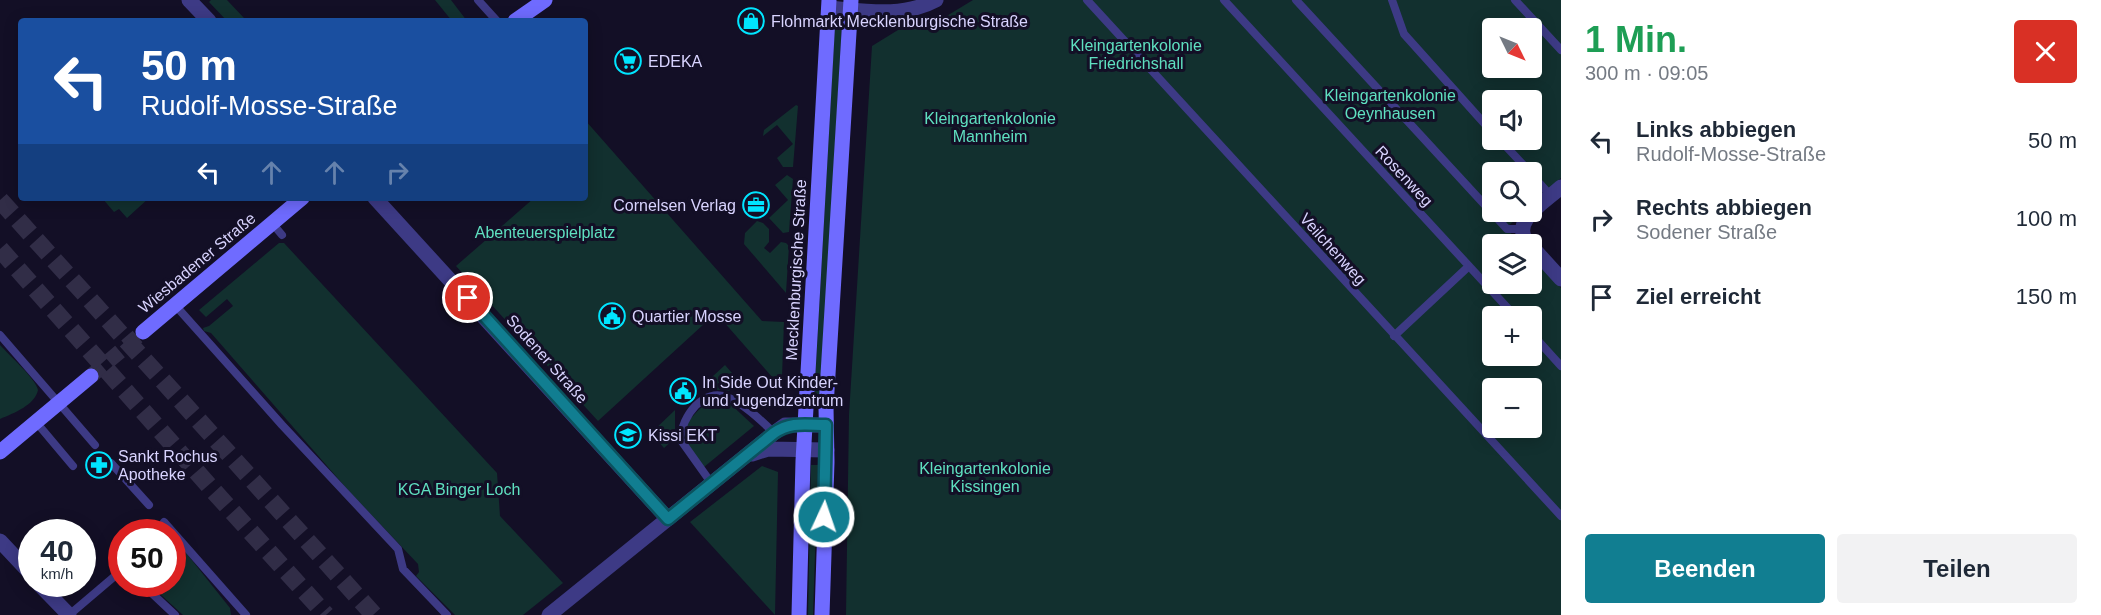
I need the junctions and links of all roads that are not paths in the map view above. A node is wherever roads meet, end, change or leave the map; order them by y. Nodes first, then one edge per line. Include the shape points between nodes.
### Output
1 (189, 0) edge
2 (478, 0) edge
3 (545, 0) edge
4 (936, 0) edge
5 (1087, 0) edge
6 (1224, 0) edge
7 (1296, 0) edge
8 (1392, 0) edge
9 (1515, 0) edge
10 (829, 4) edge
11 (850, 5) edge
12 (206, 18) edge
13 (494, 18) edge
14 (519, 18) edge
15 (1561, 50) edge
16 (1482, 121) edge
17 (1509, 150) edge
18 (1521, 162) edge
19 (1542, 181) edge
20 (1556, 191) edge
21 (300, 201) edge
22 (378, 201) edge
23 (1521, 229) junction
24 (1522, 234) edge
25 (1542, 259) edge
26 (1468, 266) junction
27 (1561, 279) edge
28 (175, 305) junction
29 (1506, 306) edge
30 (143, 332) tunnel mouth
31 (0, 335) edge
32 (1394, 336) junction
33 (1542, 345) edge
34 (1561, 366) edge
35 (91, 376) tunnel mouth
36 (59, 403) junction
37 (36, 422) junction
38 (805, 425) junction
39 (826, 425) junction
40 (774, 433) junction
41 (2, 446) edge
42 (95, 446) dead end
43 (803, 448) junction
44 (826, 450) junction
45 (747, 456) junction
46 (111, 463) dead end
47 (73, 466) dead end
48 (712, 484) junction
49 (149, 505) dead end
50 (1561, 516) edge
51 (668, 519) junction
52 (0, 541) edge
53 (186, 550) edge
54 (18, 560) edge
55 (108, 582) edge
56 (52, 597) edge
57 (156, 597) edge
58 (69, 615) edge
59 (175, 615) edge
60 (246, 615) edge
61 (447, 615) edge
62 (549, 615) edge
63 (799, 615) edge
64 (822, 615) edge

1 - 12 street
2 - 13 lane
3 - 14 main road
4 - 11 street via 923,7 898,11
5 - 32 lane, Veilchenweg
6 - 26 lane, Rosenweg
7 - 23 lane via 1507,229
8 - 16 lane via 1404,34
9 - 15 lane
10 - 11 street
10 - 38 main road, Mecklenburgische Straße
11 - 39 main road
17 - 18 lane
19 - 20 lane
20 - 23 street via 1525,219
21 - 28 main road, Wiesbadener Straße via 277,229
22 - 51 street, Sodener Straße
23 - 24 street
25 - 27 street
26 - 29 lane, Rosenweg
26 - 32 lane
28 - 30 main road, Wiesbadener Straße
28 - 61 lane via 398,549 404,569
31 - 36 lane
32 - 50 lane, Veilchenweg
33 - 34 lane
35 - 36 main road
36 - 37 main road
36 - 42 lane
37 - 41 main road
37 - 47 lane
38 - 39 street
38 - 40 street via 785,425
38 - 43 main road, Mecklenburgische Straße
39 - 44 main road
40 - 45 street
40 - 48 lane via 729,398 717,395 693,408 681,428 680,439
43 - 44 street
43 - 45 street via 768,449
43 - 63 main road, Mecklenburgische Straße
44 - 64 main road
45 - 48 street
46 - 49 lane
48 - 51 street
51 - 62 street
52 - 54 street
53 - 60 lane
55 - 58 lane
56 - 58 street
57 - 59 lane

